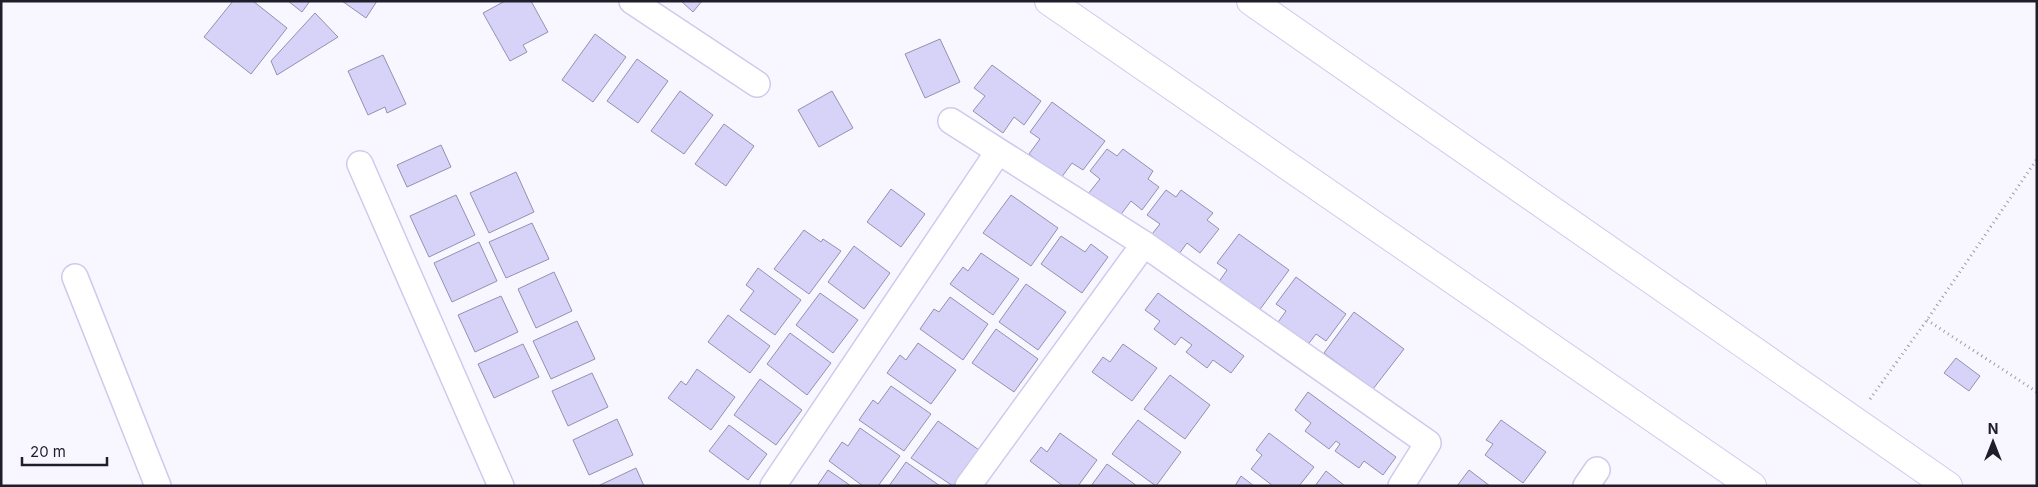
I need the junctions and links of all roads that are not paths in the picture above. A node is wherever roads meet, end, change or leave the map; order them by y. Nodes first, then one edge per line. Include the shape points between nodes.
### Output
1 (632, 1) edge
2 (1049, 1) edge
3 (1251, 1) edge
4 (757, 84) dead end
5 (951, 121) dead end
6 (998, 152) junction
7 (360, 164) dead end
8 (1144, 244) junction
9 (75, 277) dead end
10 (158, 486) edge
11 (501, 486) edge
12 (773, 486) edge
13 (968, 486) edge
14 (1401, 486) edge
15 (1752, 486) edge
16 (1948, 486) edge

1 - 4 street
2 - 15 highway
3 - 16 highway
5 - 6 street
6 - 8 street
6 - 12 street
7 - 11 street
8 - 13 street
8 - 14 street via 1428,443
9 - 10 street

